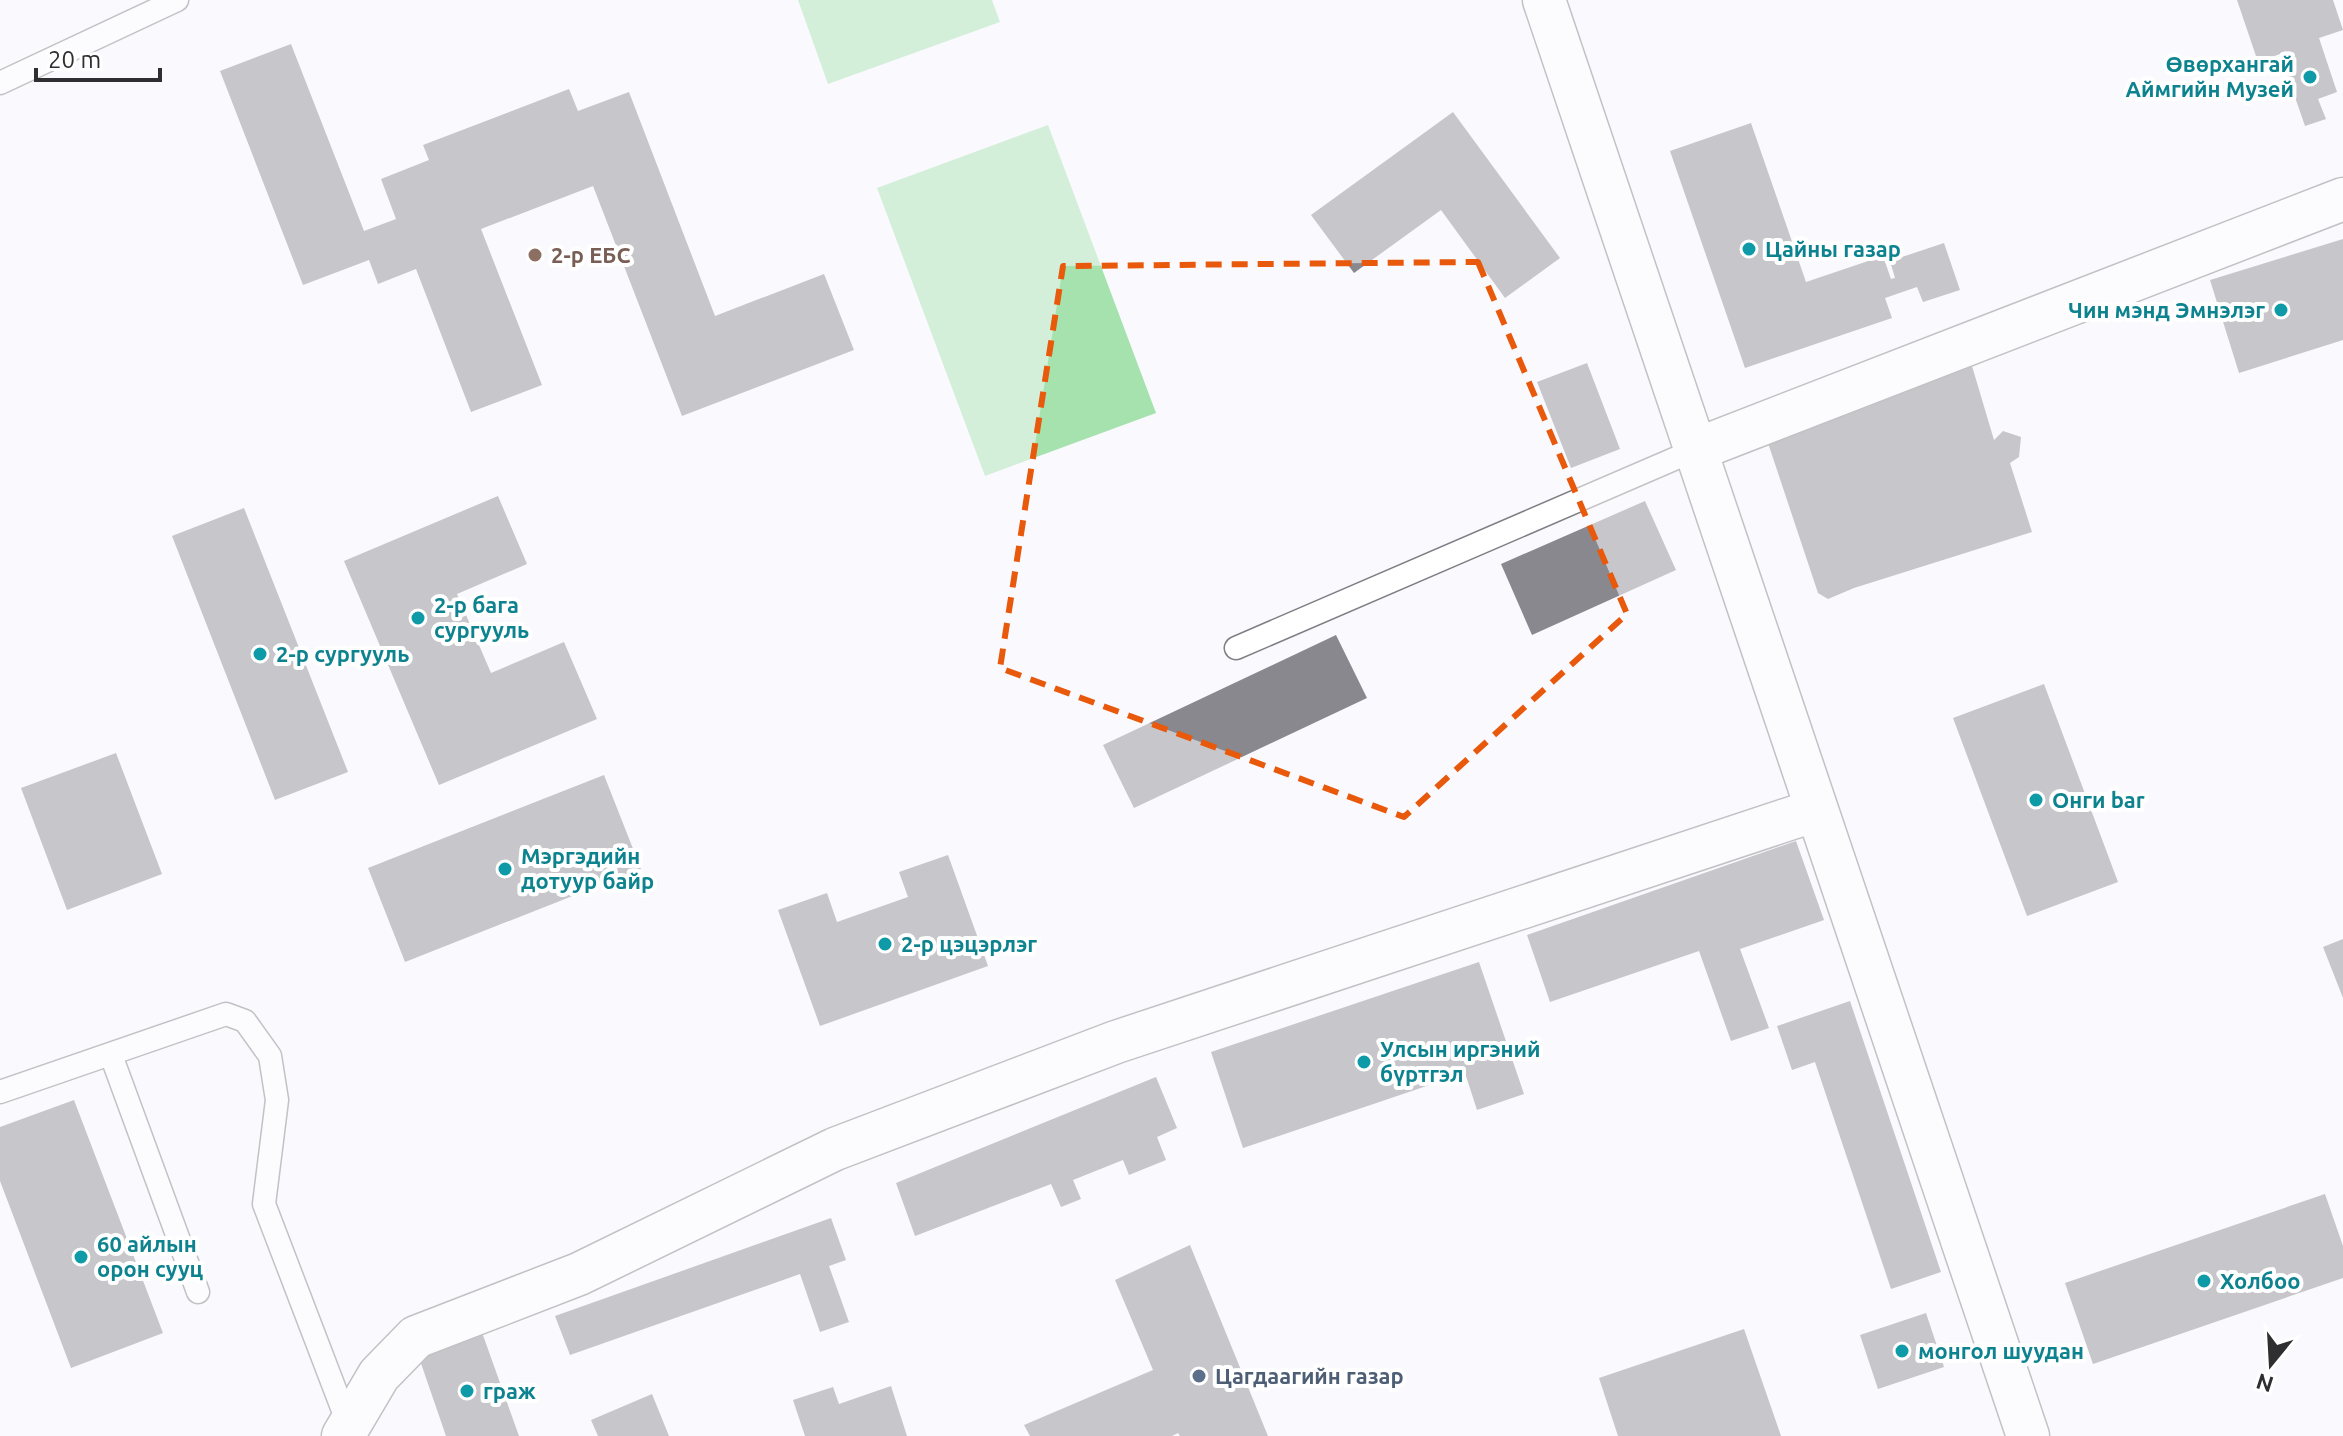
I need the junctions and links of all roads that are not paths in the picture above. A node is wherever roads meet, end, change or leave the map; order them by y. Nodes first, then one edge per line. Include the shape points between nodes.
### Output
1 (177, 0) edge
2 (1544, 0) edge
3 (0, 83) edge
4 (2343, 199) edge
5 (1695, 450) junction
6 (1236, 648) dead end
7 (1816, 810) junction
8 (111, 1055) junction
9 (0, 1092) edge
10 (198, 1292) dead end
11 (346, 1431) edge
12 (2020, 1433) edge

1 - 3 lane
2 - 5 street
4 - 5 street
5 - 6 lane
5 - 7 street
7 - 11 street via 1116,1042 835,1149 579,1274 416,1337 379,1375
7 - 12 street
8 - 9 lane
8 - 10 lane
8 - 11 lane via 226,1014 245,1021 270,1056 277,1100 264,1204

